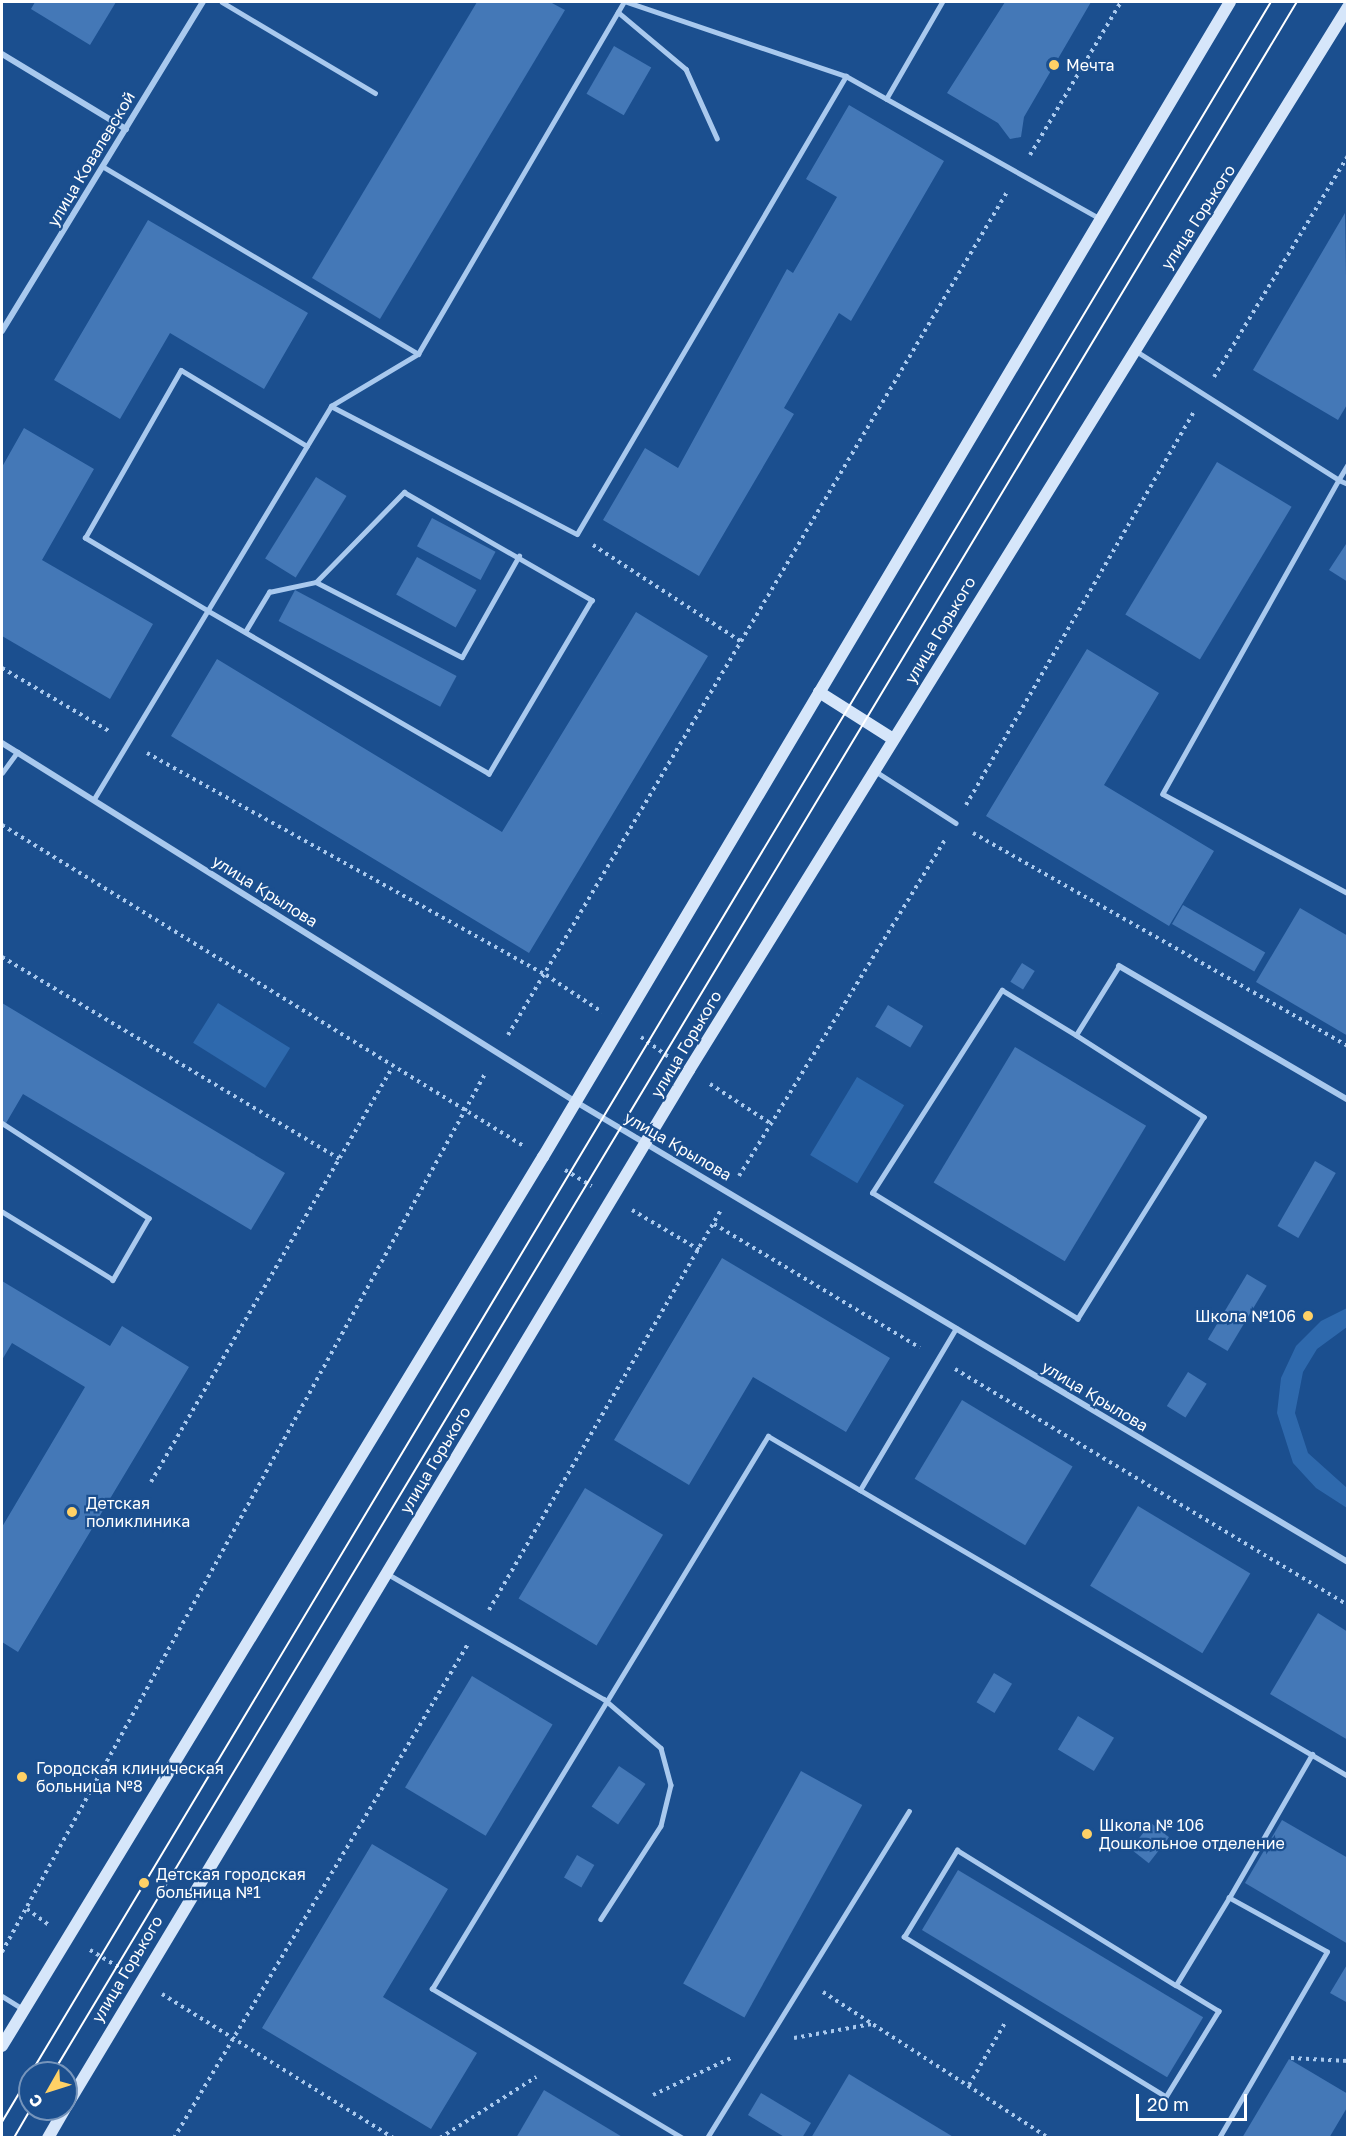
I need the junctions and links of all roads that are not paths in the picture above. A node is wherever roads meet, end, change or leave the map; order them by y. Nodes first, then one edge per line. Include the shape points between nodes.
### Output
1 (203, 2) edge
2 (222, 2) edge
3 (625, 2) edge
4 (942, 2) edge
5 (1230, 2) edge
6 (1347, 7) edge
7 (618, 12) junction
8 (2, 54) edge
9 (846, 76) junction
10 (375, 93) dead end
11 (886, 99) junction
12 (126, 129) junction
13 (717, 138) dead end
14 (102, 166) junction
15 (1102, 219) junction
16 (2, 331) edge
17 (1132, 348) junction
18 (418, 354) junction
19 (331, 406) junction
20 (307, 446) junction
21 (1347, 465) edge
22 (1339, 480) junction
23 (1347, 484) edge
24 (519, 556) junction
25 (316, 582) junction
26 (208, 611) junction
27 (245, 632) junction
28 (819, 692) junction
29 (893, 739) junction
30 (2, 743) edge
31 (17, 752) junction
32 (874, 770) junction
33 (2, 773) edge
34 (94, 799) junction
35 (956, 823) road end
36 (1347, 892) edge
37 (1119, 966) joint
38 (1076, 1035) junction
39 (1347, 1100) edge
40 (576, 1102) junction
41 (2, 1123) edge
42 (645, 1143) junction
43 (2, 1212) edge
44 (956, 1329) junction
45 (860, 1490) junction
46 (1347, 1562) edge
47 (386, 1572) junction
48 (604, 1699) junction
49 (1311, 1754) junction
50 (1347, 1776) edge
51 (909, 1812) dead end
52 (1229, 1898) junction
53 (601, 1919) dead end
54 (1176, 1985) junction
55 (2, 1996) edge
56 (23, 2009) junction
57 (2, 2046) edge
58 (78, 2086) edge
59 (58, 2121) edge
60 (48, 2138) edge
61 (682, 2138) edge
62 (707, 2138) edge
63 (1219, 2138) edge

1 - 12 street, улица Ковалевской
2 - 10 lane
3 - 7 lane
3 - 9 lane
4 - 11 lane
5 - 15 main road
6 - 17 main road, улица Горького
7 - 13 lane via 686,69
7 - 18 lane
8 - 12 street
9 - 11 lane
9 - 19 lane via 577,534
11 - 15 lane
12 - 14 street, улица Ковалевской
14 - 16 street, улица Ковалевской
14 - 18 lane
15 - 28 main road
17 - 22 lane
17 - 29 main road, улица Горького
18 - 19 lane
19 - 20 lane
20 - 26 lane
20 - 26 lane via 182,370 85,538
21 - 22 lane
22 - 23 lane
22 - 36 lane via 1163,794
24 - 25 lane via 404,492
24 - 25 lane via 462,657
24 - 27 lane via 592,600 489,774
25 - 27 lane via 270,592
26 - 27 lane
26 - 34 lane
28 - 29 main road
28 - 40 main road
29 - 32 main road, улица Горького
30 - 31 street, улица Крылова
31 - 33 lane
31 - 34 street, улица Крылова
32 - 35 lane
32 - 42 main road, улица Горького
34 - 40 street, улица Крылова
37 - 38 lane
37 - 39 street
38 - 38 lane via 1204,1117 1078,1319 872,1193 1002,990
40 - 42 street, улица Крылова
40 - 56 main road
41 - 43 lane via 149,1218 113,1280
42 - 44 street, улица Крылова
42 - 47 main road, улица Горького
44 - 45 lane
44 - 46 street, улица Крылова
45 - 48 lane via 768,1436
45 - 49 lane
47 - 48 lane
47 - 58 main road, улица Горького
48 - 53 lane via 661,1748 671,1785 661,1826
48 - 61 lane via 432,1989
49 - 50 lane
49 - 52 lane
51 - 62 lane
52 - 54 lane
52 - 63 lane via 1327,1952
54 - 54 lane via 957,1850 904,1937 1166,2097 1219,2011
55 - 56 lane
56 - 57 main road
59 - 60 main road, улица Горького

